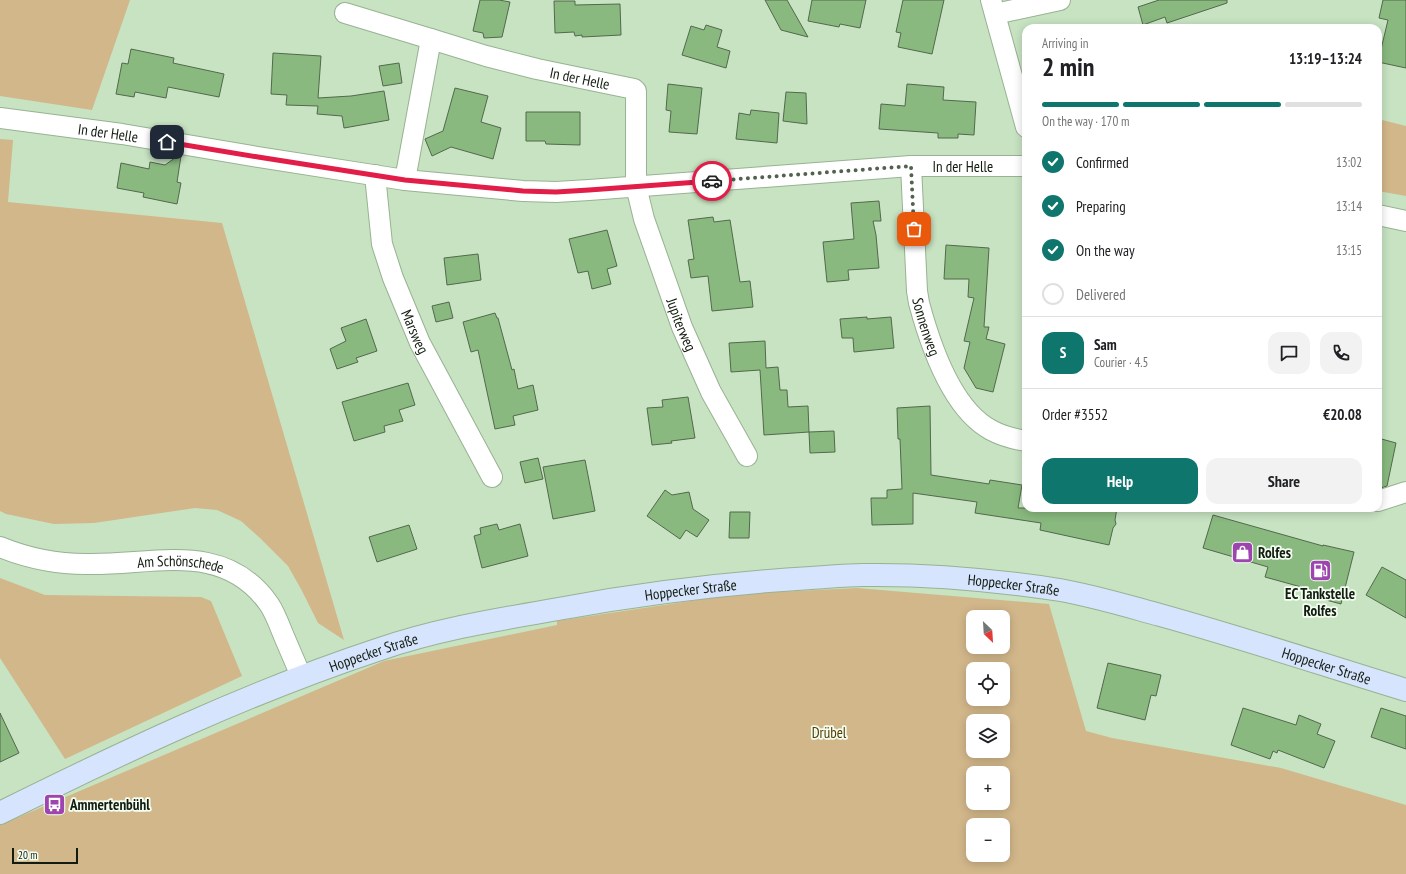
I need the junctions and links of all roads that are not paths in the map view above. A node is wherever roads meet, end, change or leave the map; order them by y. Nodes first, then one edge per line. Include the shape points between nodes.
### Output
1 (1060, 0) edge
2 (993, 7) edge
3 (345, 12) dead end
4 (431, 39) junction
5 (1022, 112) edge
6 (0, 118) edge
7 (911, 166) junction
8 (1022, 166) edge
9 (375, 175) junction
10 (405, 180) junction
11 (636, 186) junction
12 (1382, 216) edge
13 (1406, 221) edge
14 (1022, 441) edge
15 (747, 456) dead end
16 (492, 477) dead end
17 (1406, 492) edge
18 (1382, 500) edge
19 (0, 547) edge
20 (301, 676) junction
21 (1406, 690) edge
22 (0, 813) edge

1 - 2 street
2 - 5 street
3 - 4 street, In der Helle
4 - 10 street
4 - 11 street, In der Helle via 537,69 634,89
6 - 9 street, In der Helle via 122,134
7 - 8 street, In der Helle
7 - 11 street, In der Helle
7 - 14 street, Sonnenweg via 917,291 945,376 965,409 981,424 1002,435
9 - 10 street, In der Helle
9 - 16 street, Marsweg via 382,244 393,278 420,343
10 - 11 street, In der Helle via 556,192
11 - 15 street, Jupiterweg via 644,219 682,327 711,392
12 - 13 street
17 - 18 street
19 - 20 street, Am Schönschede via 35,558 65,563 112,564 185,560 212,563 232,570 247,580 270,605
20 - 21 street, Hoppecker Straße via 380,648 499,619 619,598 765,581 862,575 915,576 1066,591 1200,626
20 - 22 street, Hoppecker Straße via 175,728

